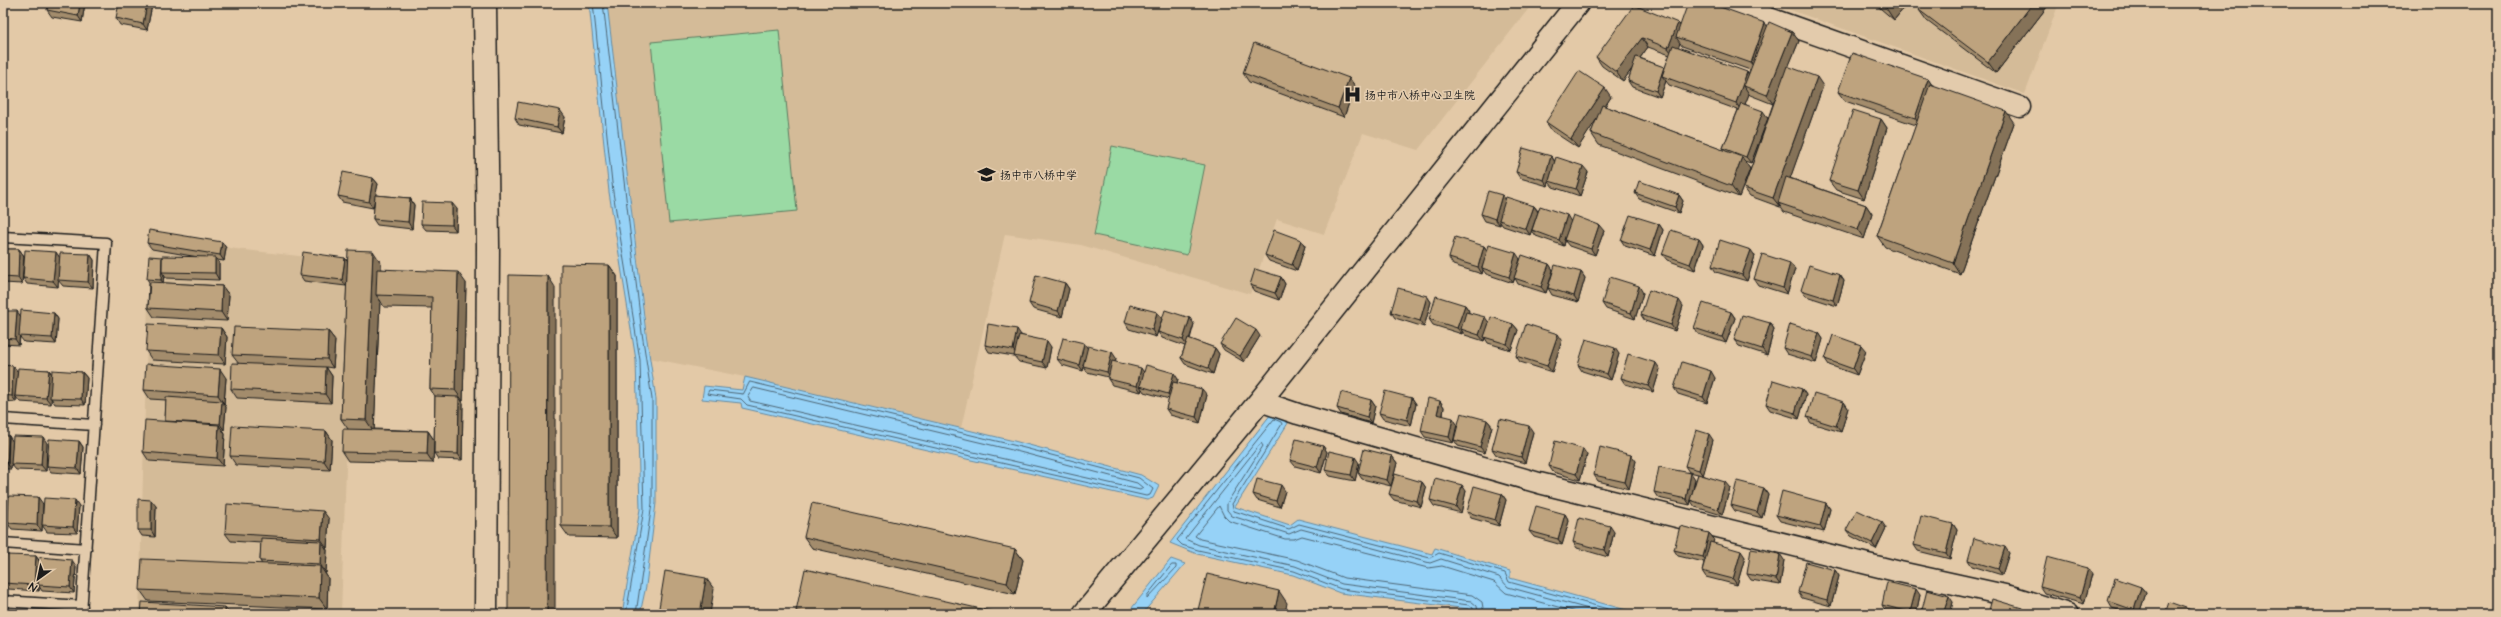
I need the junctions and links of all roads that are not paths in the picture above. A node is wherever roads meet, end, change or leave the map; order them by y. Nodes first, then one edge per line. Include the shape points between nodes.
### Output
1 (485, 3) edge
2 (1578, 3) edge
3 (1727, 3) edge
4 (2020, 107) dead end
5 (3, 237) edge
6 (1260, 401) junction
7 (3, 419) edge
8 (94, 425) junction
9 (3, 543) edge
10 (86, 548) junction
11 (3, 601) edge
12 (82, 610) edge
13 (486, 614) edge
14 (1084, 614) edge
15 (2068, 614) edge

1 - 13 street via 488,246
2 - 6 street
3 - 4 street
5 - 8 lane via 106,243
6 - 14 street
6 - 15 street via 1540,483 1900,572 2014,597
7 - 8 lane
8 - 10 lane
9 - 10 lane
10 - 12 lane
11 - 12 lane

